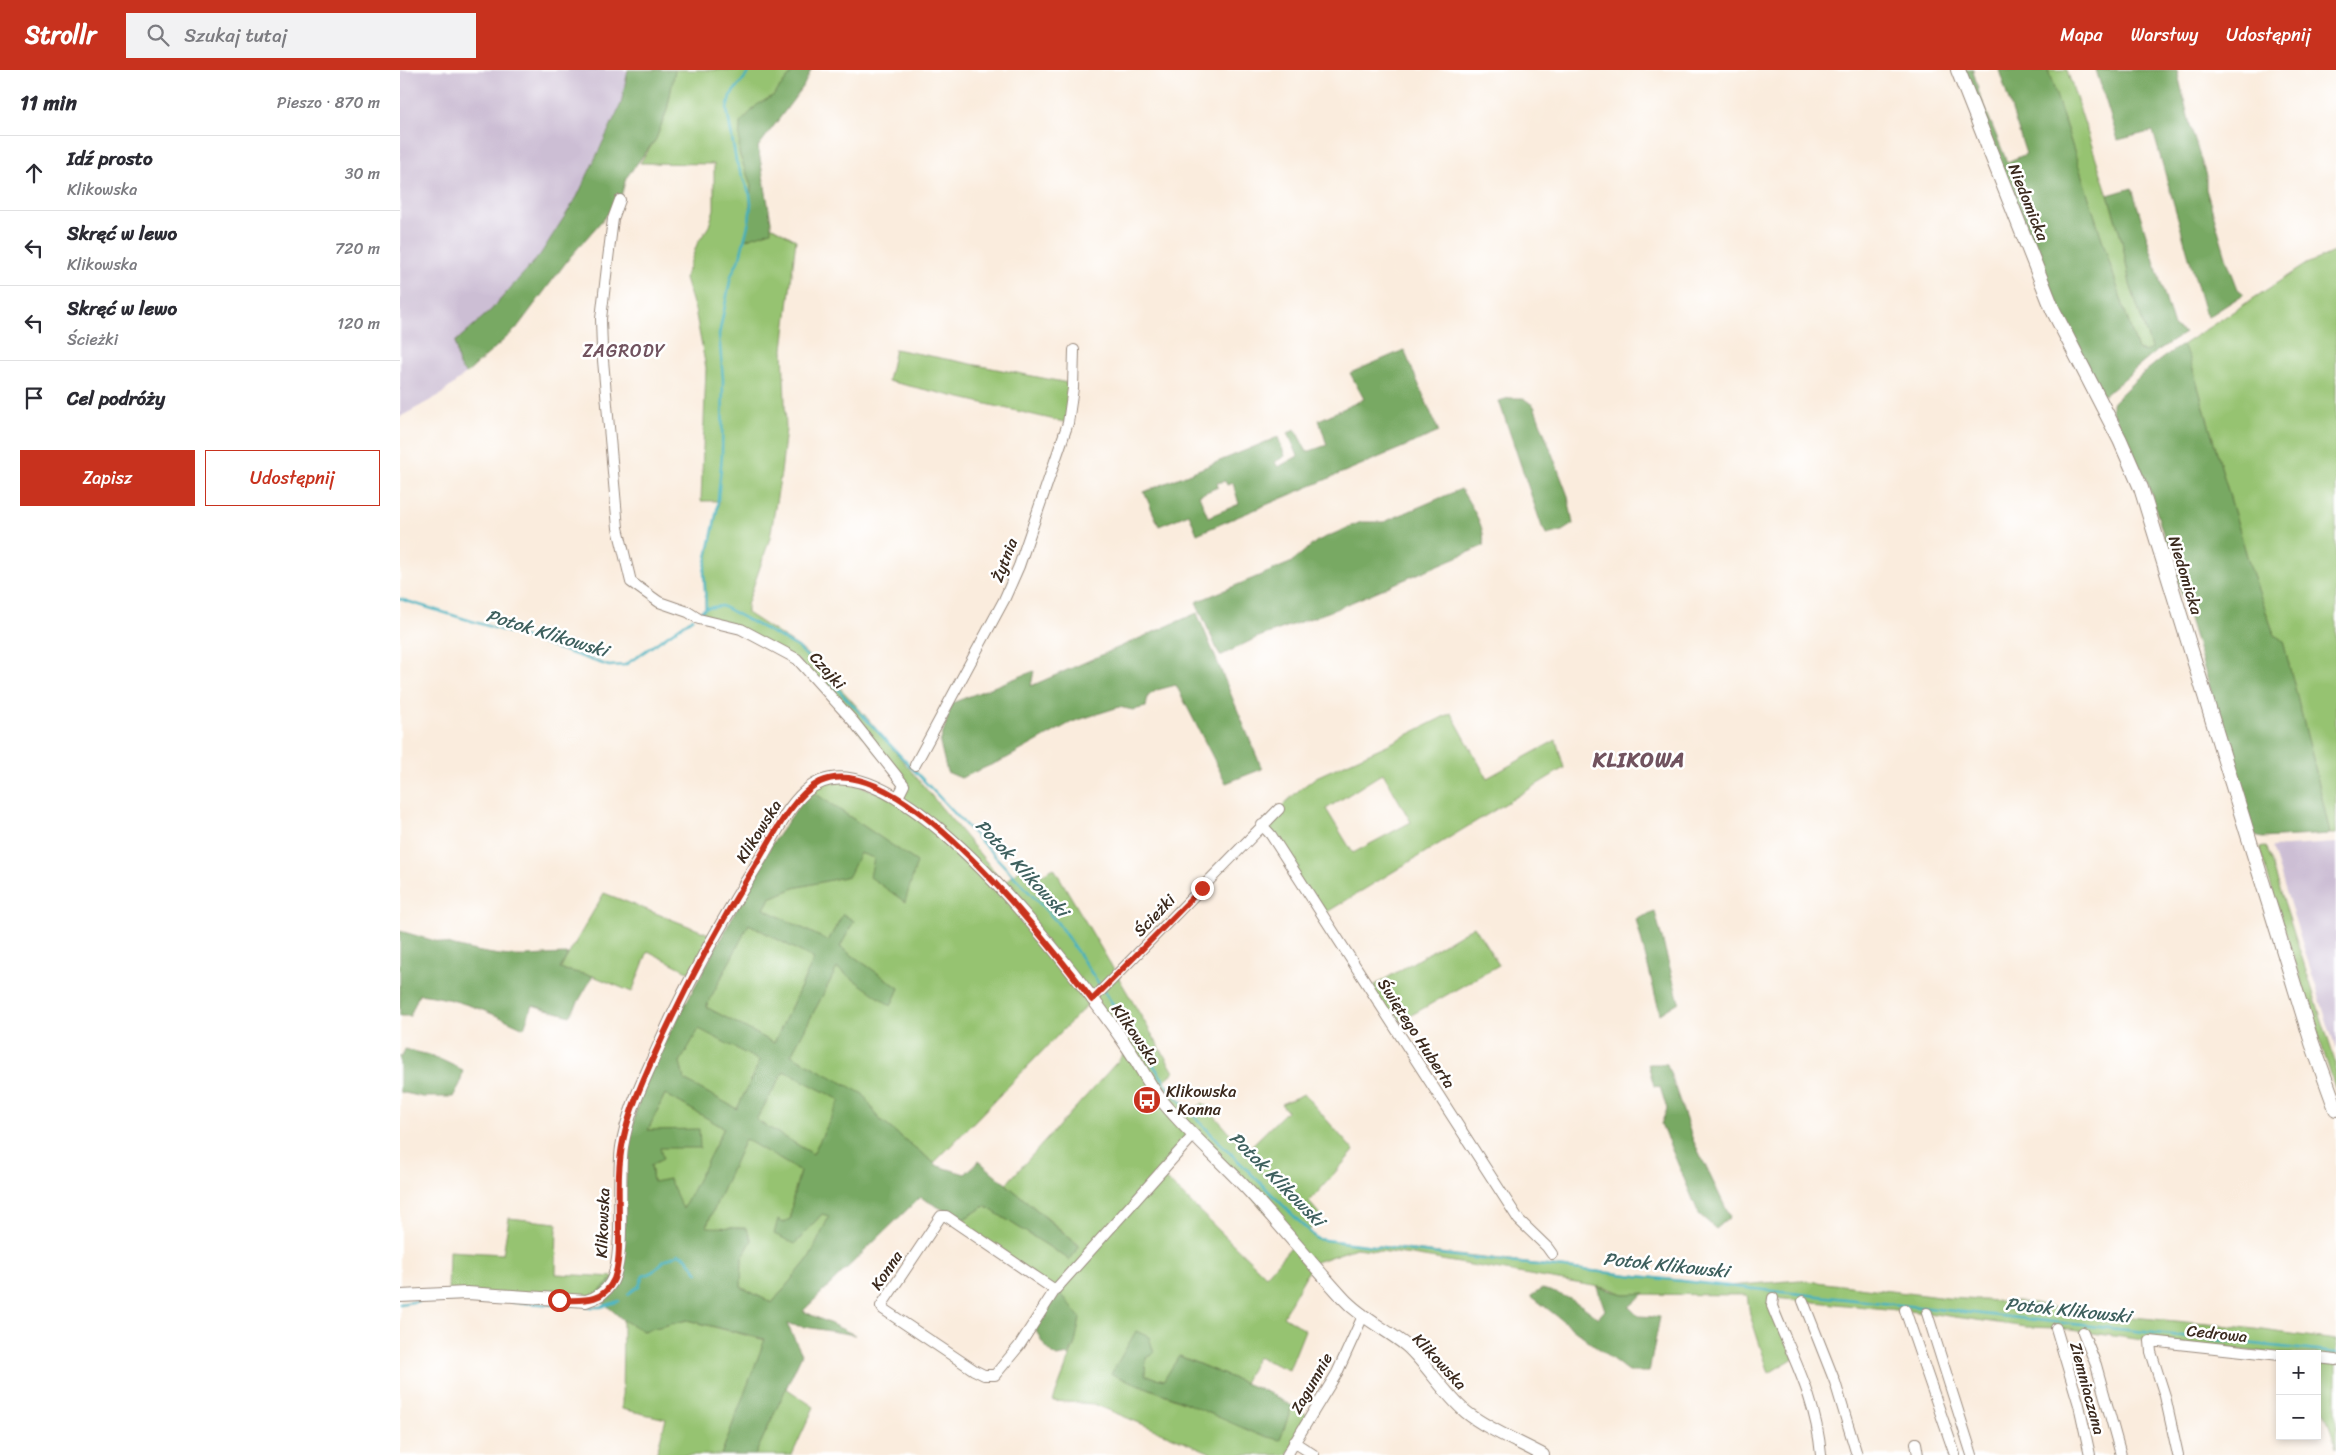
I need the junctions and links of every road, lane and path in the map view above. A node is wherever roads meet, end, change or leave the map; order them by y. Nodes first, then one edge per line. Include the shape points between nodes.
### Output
1 (1958, 70) edge
2 (620, 200) dead end
3 (1074, 350) dead end
4 (914, 765) dead end
5 (896, 799) junction
6 (1279, 809) dead end
7 (1262, 826) junction
8 (1099, 992) junction
9 (2336, 1109) edge
10 (1194, 1136) junction
11 (1552, 1254) dead end
12 (1055, 1290) junction
13 (400, 1296) edge
14 (1773, 1298) dead end
15 (1803, 1301) dead end
16 (1905, 1310) dead end
17 (1927, 1313) dead end
18 (1364, 1316) junction
19 (2056, 1328) dead end
20 (2083, 1332) dead end
21 (2276, 1354) edge
22 (2321, 1358) edge
23 (2336, 1360) edge
24 (1294, 1442) junction
25 (1916, 1443) dead end
26 (1287, 1455) edge
27 (1314, 1455) edge
28 (1544, 1455) edge
29 (1821, 1455) edge
30 (1857, 1455) edge
31 (1918, 1455) edge
32 (1955, 1455) edge
33 (1972, 1455) edge
34 (2090, 1455) edge
35 (2121, 1455) edge
36 (2178, 1455) edge

1 - 9 main road, Niedomicka via 2053,310 2141,488 2312,1043
2 - 5 street, Czajki via 613,219 602,318 605,397 618,528 631,582 659,602 699,619 741,629 798,659 904,784
3 - 4 street, Żytnia via 1068,423 1019,566 1004,600
5 - 8 street, Klikowska via 919,812 957,843
5 - 13 street, Klikowska via 868,782 852,778 835,777 807,790 791,808 724,917 676,1005 634,1103 620,1160 618,1256 614,1277 606,1291 586,1301 467,1293
6 - 7 street, Ścieżki
7 - 8 street, Ścieżki
7 - 11 street, Świętego Huberta via 1271,835 1519,1220
8 - 10 street, Klikowska via 1128,1049 1157,1094
10 - 12 street, Konna
10 - 18 street, Klikowska via 1243,1185 1344,1299
12 - 12 street, Konna via 996,1375 984,1375 974,1370 881,1306 941,1216 946,1216
14 - 29 street via 1772,1306 1811,1399
15 - 30 street via 1835,1382
16 - 32 street
17 - 33 street
18 - 24 street, Zagumnie via 1337,1373
18 - 28 street, Klikowska via 1408,1348 1468,1413
19 - 34 street, Ziemniaczana
20 - 35 street, Ziemniaczana via 2096,1365
21 - 36 street, Cedrowa via 2150,1341
22 - 23 street
24 - 26 street, Zagumnie
24 - 27 street
25 - 31 street

